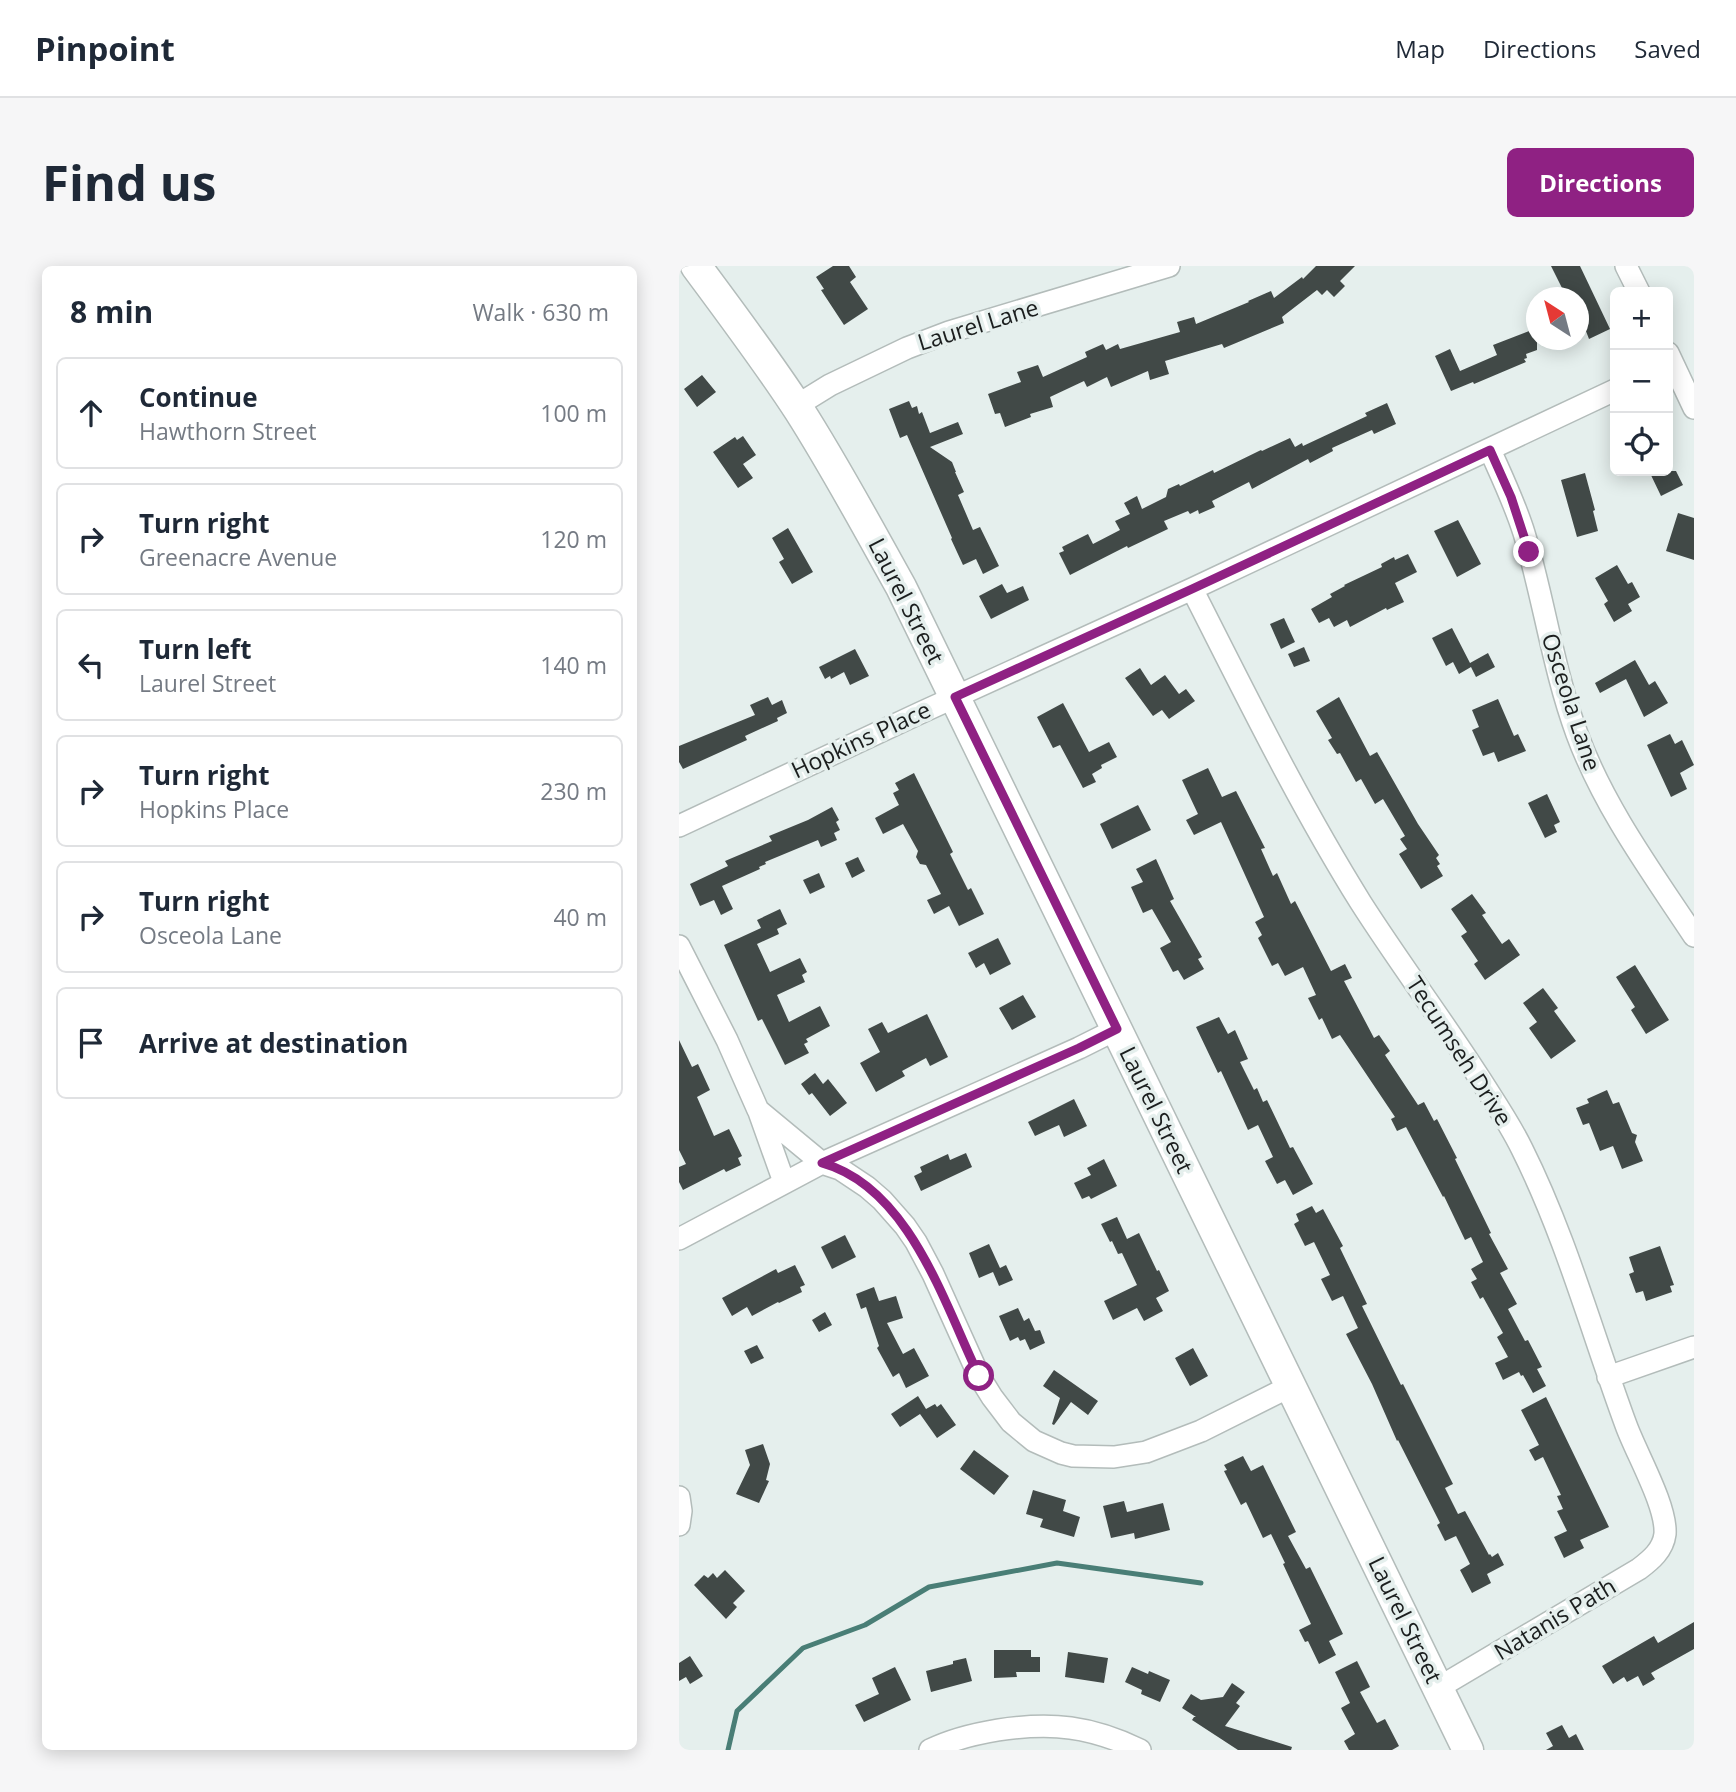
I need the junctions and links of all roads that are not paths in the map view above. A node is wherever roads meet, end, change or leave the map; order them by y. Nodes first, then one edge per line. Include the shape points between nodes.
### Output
1 (696, 266) edge
2 (1169, 266) edge
3 (1626, 266) edge
4 (1636, 287) edge
5 (1673, 368) edge
6 (1610, 392) edge
7 (796, 407) junction
8 (1694, 408) edge
9 (1490, 450) junction
10 (1192, 589) junction
11 (955, 697) junction
12 (679, 826) edge
13 (1694, 936) edge
14 (679, 946) edge
15 (1117, 1029) junction
16 (758, 1110) junction
17 (822, 1163) junction
18 (785, 1182) junction
19 (679, 1239) edge
20 (1694, 1347) edge
21 (1608, 1377) junction
22 (1290, 1386) junction
23 (679, 1497) edge
24 (679, 1525) edge
25 (1664, 1540) joint
26 (1438, 1688) junction
27 (1015, 1728) junction
28 (930, 1750) edge
29 (974, 1750) edge
30 (1140, 1750) edge
31 (1468, 1750) edge

1 - 7 street, Laurel Street
2 - 7 street, Laurel Lane via 949,332 830,384
3 - 4 street
5 - 8 street
6 - 9 street, Hopkins Place
7 - 11 street, Laurel Street via 901,587
9 - 10 street, Hopkins Place
9 - 13 street, Osceola Lane via 1524,533 1566,698 1590,764 1621,824
10 - 11 street, Hopkins Place
10 - 21 street, Tecumseh Drive via 1324,840 1522,1148 1559,1233
11 - 12 street, Hopkins Place
11 - 15 street, Laurel Street
14 - 16 street
15 - 17 street
15 - 22 street, Laurel Street
16 - 17 street
16 - 18 street
17 - 18 street
17 - 22 street via 867,1187 905,1226 992,1397 1011,1422 1047,1448 1098,1458 1146,1452 1201,1431
18 - 19 street
20 - 21 street
21 - 25 street, Tecumseh Drive via 1652,1485
22 - 26 street, Laurel Street
23 - 24 street
25 - 26 street, Natanis Path via 1639,1569
26 - 31 street, Laurel Street
27 - 28 street via 977,1733
27 - 29 street via 994,1735
27 - 30 street via 1075,1728

